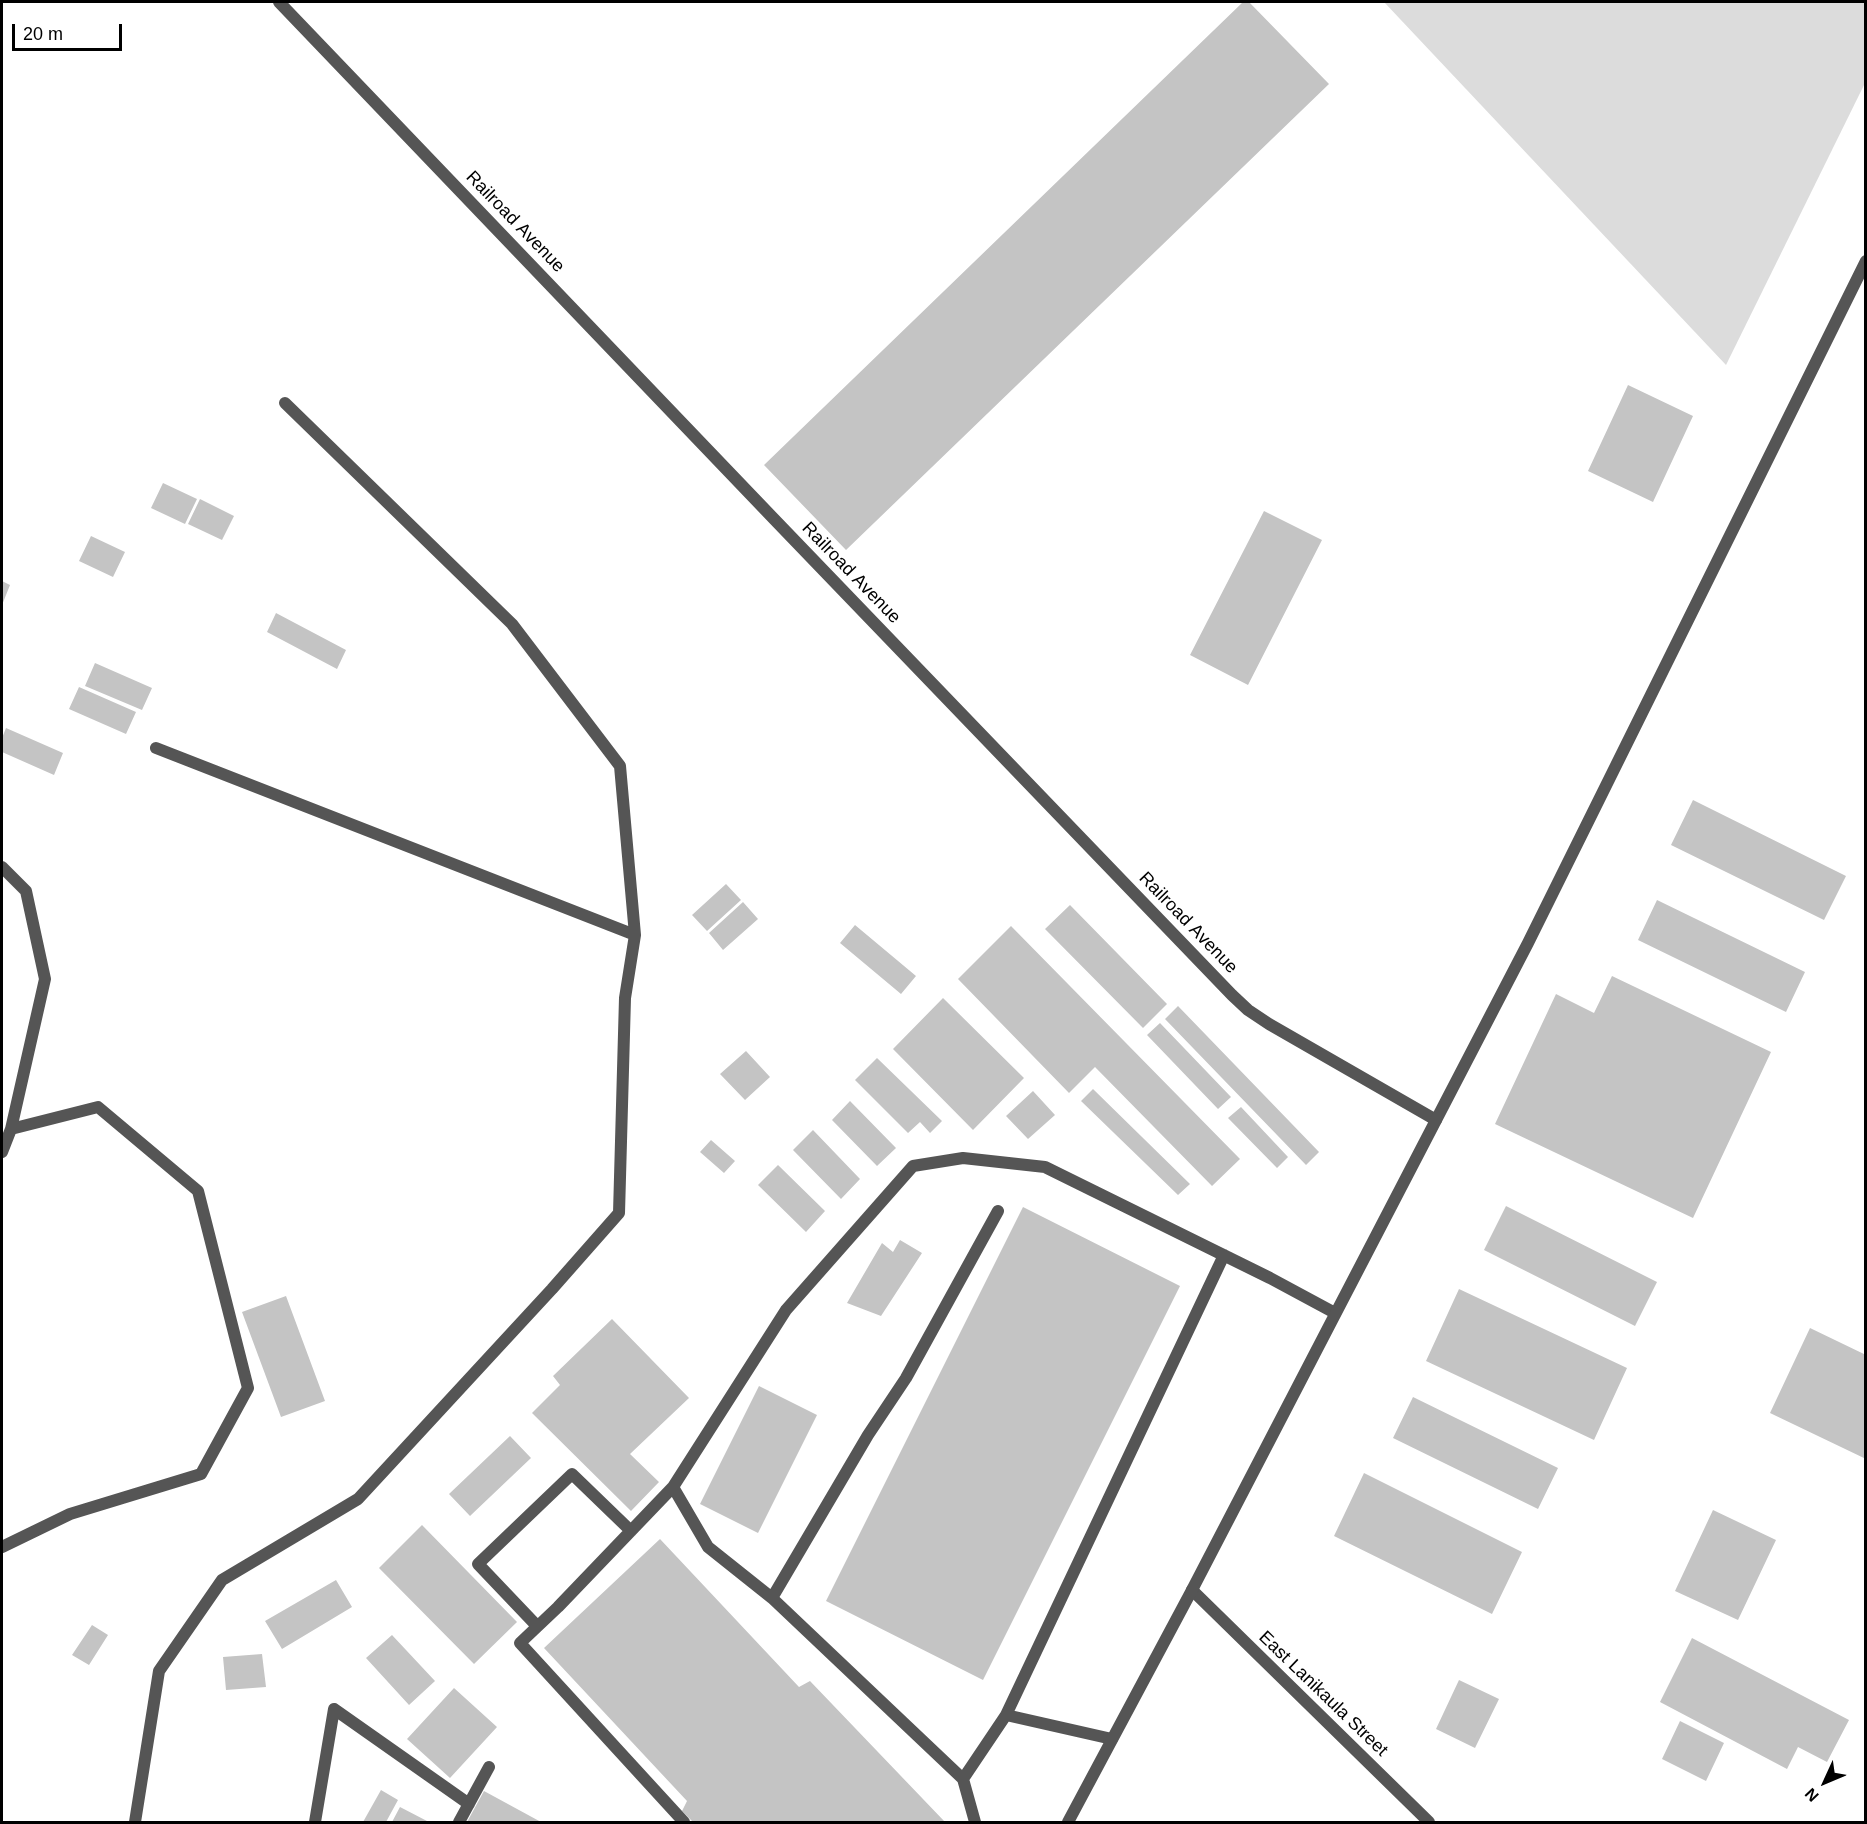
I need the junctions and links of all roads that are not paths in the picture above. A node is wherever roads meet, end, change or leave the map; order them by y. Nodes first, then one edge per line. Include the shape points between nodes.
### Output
1 (279, 2) edge
2 (1866, 261) edge
3 (285, 403) dead end
4 (156, 748) dead end
5 (2, 867) edge
6 (634, 935) junction
7 (1436, 1120) junction
8 (11, 1129) junction
9 (2, 1152) edge
10 (998, 1211) dead end
11 (1224, 1255) junction
12 (1335, 1313) junction
13 (673, 1487) junction
14 (631, 1531) junction
15 (2, 1547) edge
16 (1192, 1590) junction
17 (772, 1598) junction
18 (537, 1626) junction
19 (1006, 1715) junction
20 (1112, 1739) junction
21 (489, 1767) dead end
22 (963, 1779) junction
23 (469, 1804) junction
24 (135, 1822) edge
25 (315, 1822) edge
26 (459, 1822) edge
27 (684, 1822) edge
28 (975, 1822) edge
29 (1068, 1822) edge
30 (1429, 1822) edge

1 - 7 street, Railroad Avenue via 1232,995 1269,1024
2 - 7 street via 1528,944
3 - 6 street via 512,624 620,766
4 - 6 street
5 - 8 street via 26,891 45,979
6 - 24 street via 625,998 619,1213 358,1499 222,1580 159,1671
7 - 12 street
8 - 9 street
8 - 15 street via 98,1107 198,1191 248,1388 201,1474 70,1514
10 - 17 street via 906,1377
11 - 12 street
11 - 13 street via 1045,1167 963,1158 913,1166 786,1310
11 - 19 street
12 - 16 street
13 - 14 street
13 - 17 street via 708,1547
14 - 18 street
14 - 18 street via 572,1474 478,1564
16 - 20 street
16 - 30 street, East Lanikaula Street
17 - 22 street
18 - 27 street via 520,1643
19 - 20 street
19 - 22 street
20 - 29 street
21 - 23 street
22 - 28 street
23 - 25 street via 334,1709
23 - 26 street

